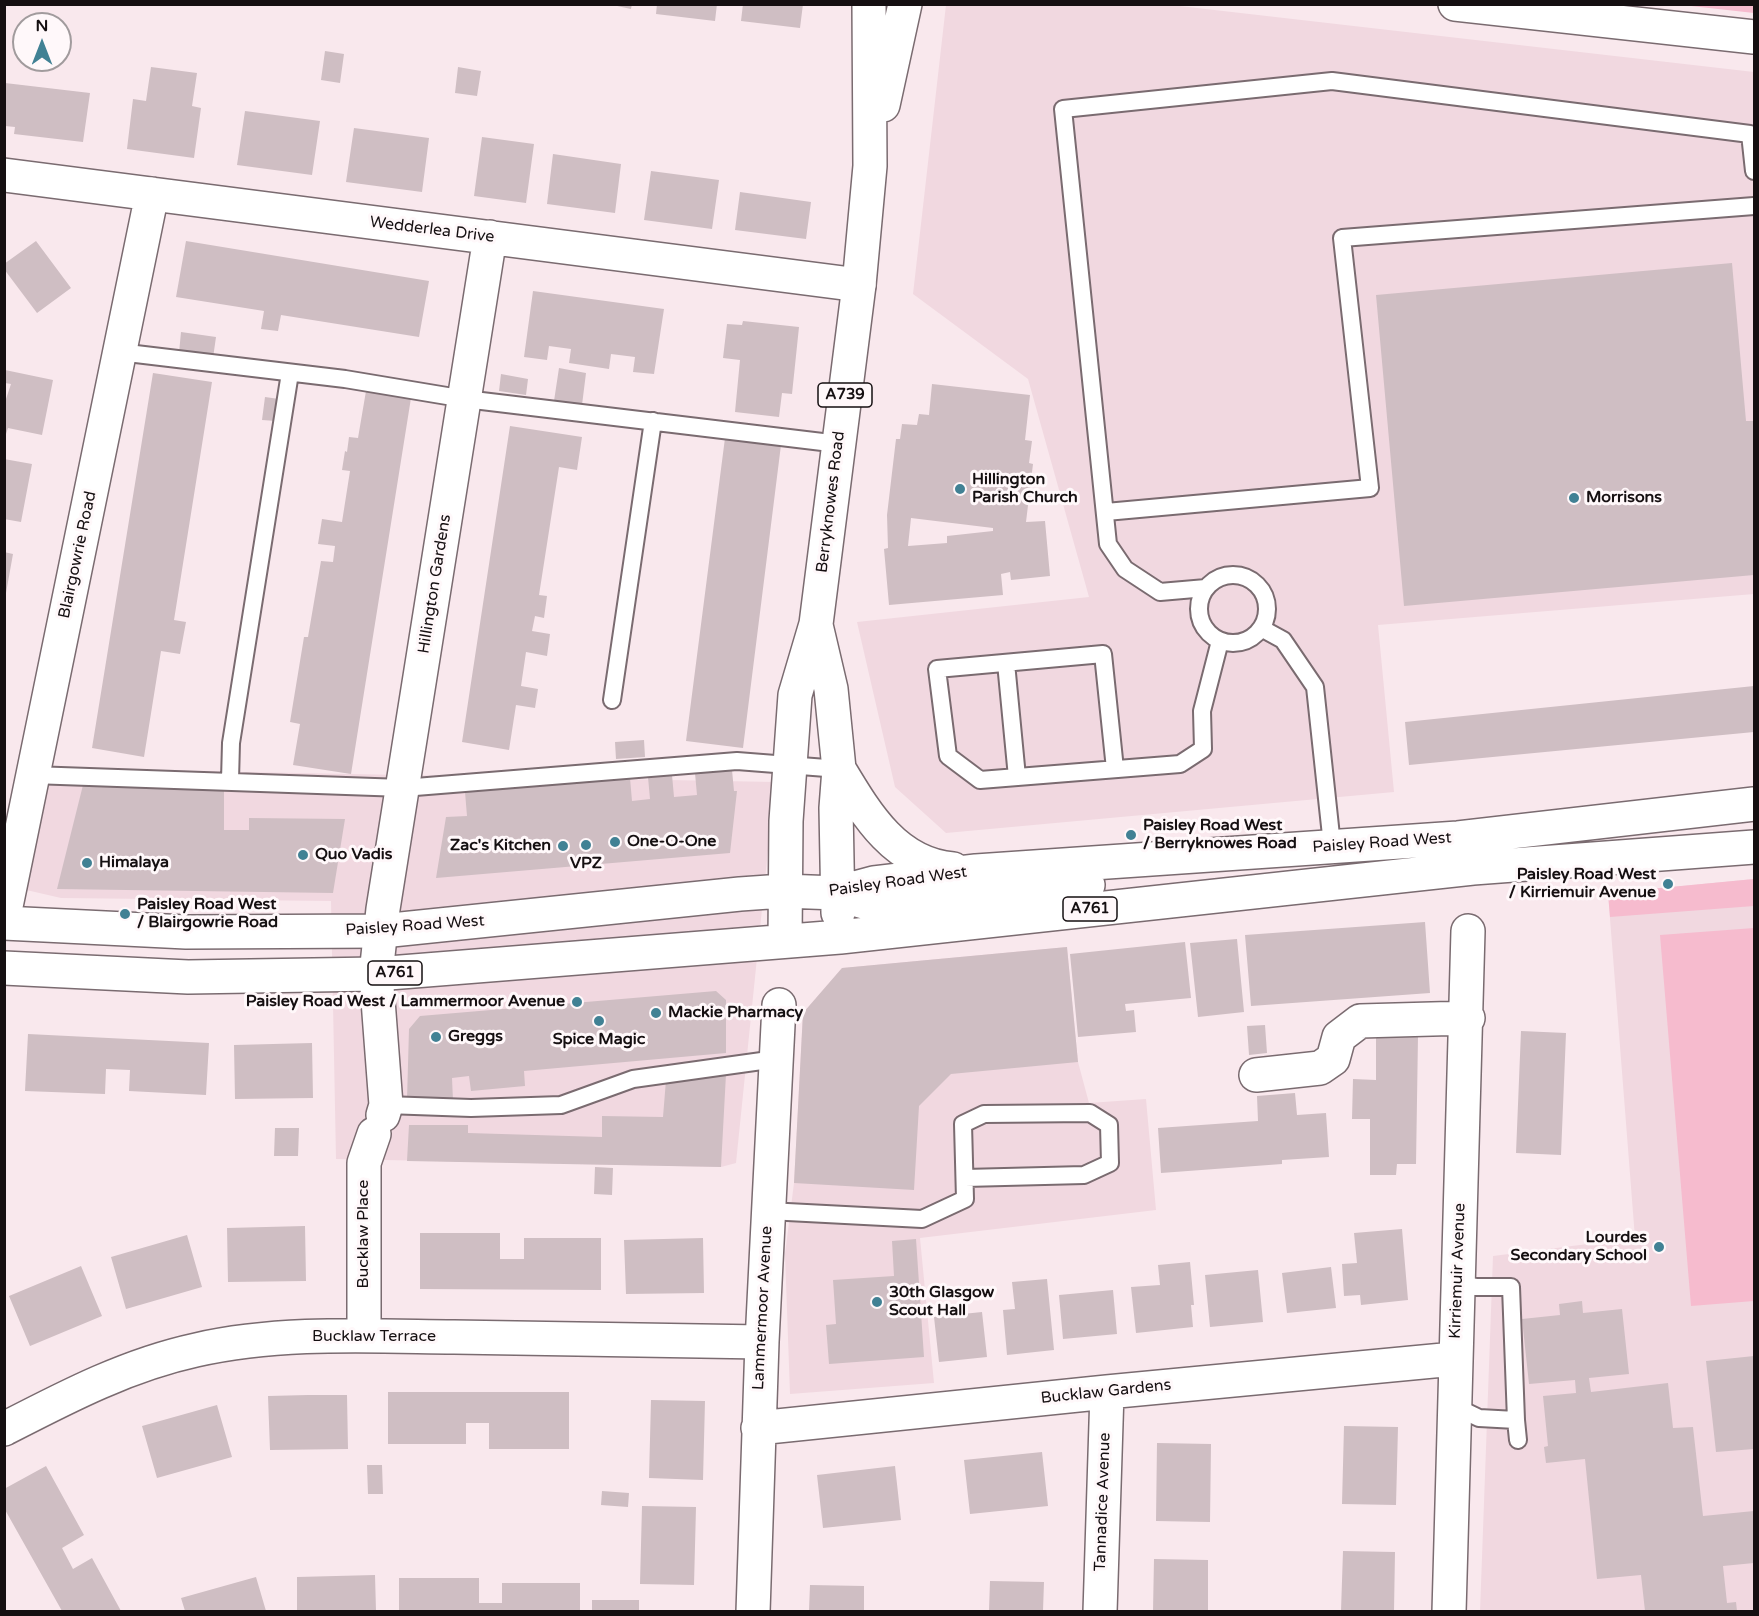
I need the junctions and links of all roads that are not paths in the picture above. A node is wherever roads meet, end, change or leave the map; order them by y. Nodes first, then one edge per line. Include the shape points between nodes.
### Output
1 (869, 4) edge
2 (905, 4) edge
3 (1455, 4) edge
4 (1637, 14) edge
5 (1755, 37) edge
6 (870, 166) junction
7 (1755, 171) edge
8 (4, 175) edge
9 (152, 194) junction
10 (1755, 206) edge
11 (490, 237) junction
12 (859, 285) junction
13 (119, 352) junction
14 (290, 373) junction
15 (465, 399) junction
16 (652, 422) junction
17 (839, 444) junction
18 (1106, 512) junction
19 (1206, 588) junction
20 (816, 624) junction
21 (1261, 628) junction
22 (1220, 641) junction
23 (1006, 663) junction
24 (612, 700) dead end
25 (789, 765) junction
26 (839, 769) junction
27 (1115, 769) junction
28 (32, 775) junction
29 (1017, 777) junction
30 (230, 780) junction
31 (404, 788) junction
32 (1755, 804) edge
33 (786, 840) junction
34 (1332, 845) junction
35 (1755, 847) edge
36 (976, 871) junction
37 (1339, 883) junction
38 (1274, 889) junction
39 (783, 891) junction
40 (837, 893) junction
41 (4, 916) edge
42 (4, 923) edge
43 (382, 932) junction
44 (1468, 932) dead end
45 (840, 937) junction
46 (785, 941) junction
47 (4, 968) edge
48 (376, 974) junction
49 (779, 1005) dead end
50 (1467, 1018) junction
51 (776, 1059) junction
52 (1256, 1075) dead end
53 (381, 1118) junction
54 (964, 1178) junction
55 (768, 1211) junction
56 (1458, 1284) junction
57 (364, 1336) junction
58 (762, 1342) junction
59 (1454, 1359) junction
60 (1107, 1392) junction
61 (1454, 1406) junction
62 (1516, 1420) junction
63 (758, 1428) junction
64 (4, 1430) edge
65 (1518, 1440) dead end
66 (753, 1611) edge
67 (1100, 1611) edge
68 (1449, 1611) edge

1 - 6 street, Berryknowes Road / A739
2 - 6 street, Berryknowes Road / A739
3 - 4 street
4 - 5 street
6 - 12 street, Berryknowes Road / A739
7 - 18 lane via 1750,134 1332,81 1063,109
8 - 9 street, Wedderlea Drive
9 - 11 street, Wedderlea Drive
9 - 13 street, Blairgowrie Road
10 - 18 lane via 1342,238 1370,488
11 - 12 street, Wedderlea Drive
11 - 15 street, Hillington Gardens
12 - 17 street, Berryknowes Road / A739
13 - 14 lane
13 - 28 street, Blairgowrie Road
14 - 15 lane
14 - 30 lane via 231,743
15 - 16 lane
15 - 31 street, Hillington Gardens
16 - 17 lane
16 - 24 lane
17 - 20 street, Berryknowes Road / A739
18 - 19 lane via 1108,544 1125,569 1160,592
19 - 21 lane via 1226,576 1248,578 1258,585 1267,606
19 - 22 lane via 1200,599 1200,618
20 - 25 street, Berryknowes Road / A739 via 795,695
20 - 26 street, Berryknowes Road / A739 via 831,689
21 - 22 lane via 1250,639
21 - 34 lane via 1283,640 1315,687
22 - 27 lane via 1202,711 1203,749 1180,764
23 - 27 lane via 1103,654
23 - 29 lane
23 - 29 lane via 937,669 948,756 980,780
25 - 26 lane
25 - 31 lane via 736,762
25 - 33 street, Berryknowes Road / A739
26 - 36 street via 858,801 903,852 934,867
26 - 40 street, Berryknowes Road / A739
27 - 29 lane
28 - 30 lane
28 - 41 street, Blairgowrie Road
30 - 31 lane
31 - 43 street, Hillington Gardens
32 - 34 street, Paisley Road West via 1458,838
33 - 39 street, Berryknowes Road / A739
33 - 40 street via 805,877
34 - 36 street, Paisley Road West
34 - 37 street
35 - 37 street, Paisley Road West / A761 via 1482,867
36 - 40 street, Paisley Road West via 874,883
37 - 38 street, Paisley Road West / A761
38 - 40 street via 1228,874 877,906
38 - 45 street, Paisley Road West / A761
39 - 40 street, Paisley Road West
39 - 43 street, Paisley Road West
39 - 46 street, Berryknowes Road / A739
40 - 45 street, Berryknowes Road / A739
42 - 43 street, Paisley Road West via 186,932
43 - 48 street, Bucklaw Place
44 - 50 street, Kirriemuir Avenue
45 - 46 street, Paisley Road West / A761
46 - 48 street, Paisley Road West / A761
47 - 48 street, Paisley Road West / A761 via 188,976
48 - 53 street, Bucklaw Place
49 - 51 street, Lammermoor Avenue
50 - 52 street via 1360,1021 1340,1037 1333,1059 1320,1068
50 - 56 street, Kirriemuir Avenue
51 - 53 lane via 633,1079 561,1105 471,1108
51 - 55 street, Lammermoor Avenue
53 - 57 street, Bucklaw Place via 364,1163
54 - 54 lane via 963,1124 984,1114 1090,1113 1109,1125 1110,1163 1084,1175
54 - 55 lane via 965,1199 922,1219
55 - 58 street, Lammermoor Avenue
56 - 59 street, Kirriemuir Avenue
56 - 62 lane via 1511,1287
57 - 58 street, Bucklaw Terrace
57 - 64 street, Bucklaw Terrace via 256,1339 196,1350 131,1368
58 - 63 street, Lammermoor Avenue
59 - 60 street, Bucklaw Gardens
59 - 61 street, Kirriemuir Avenue
60 - 63 street, Bucklaw Gardens
60 - 67 street, Tannadice Avenue
61 - 62 lane via 1479,1418
61 - 68 street, Kirriemuir Avenue
62 - 65 lane
63 - 66 street, Lammermoor Avenue

